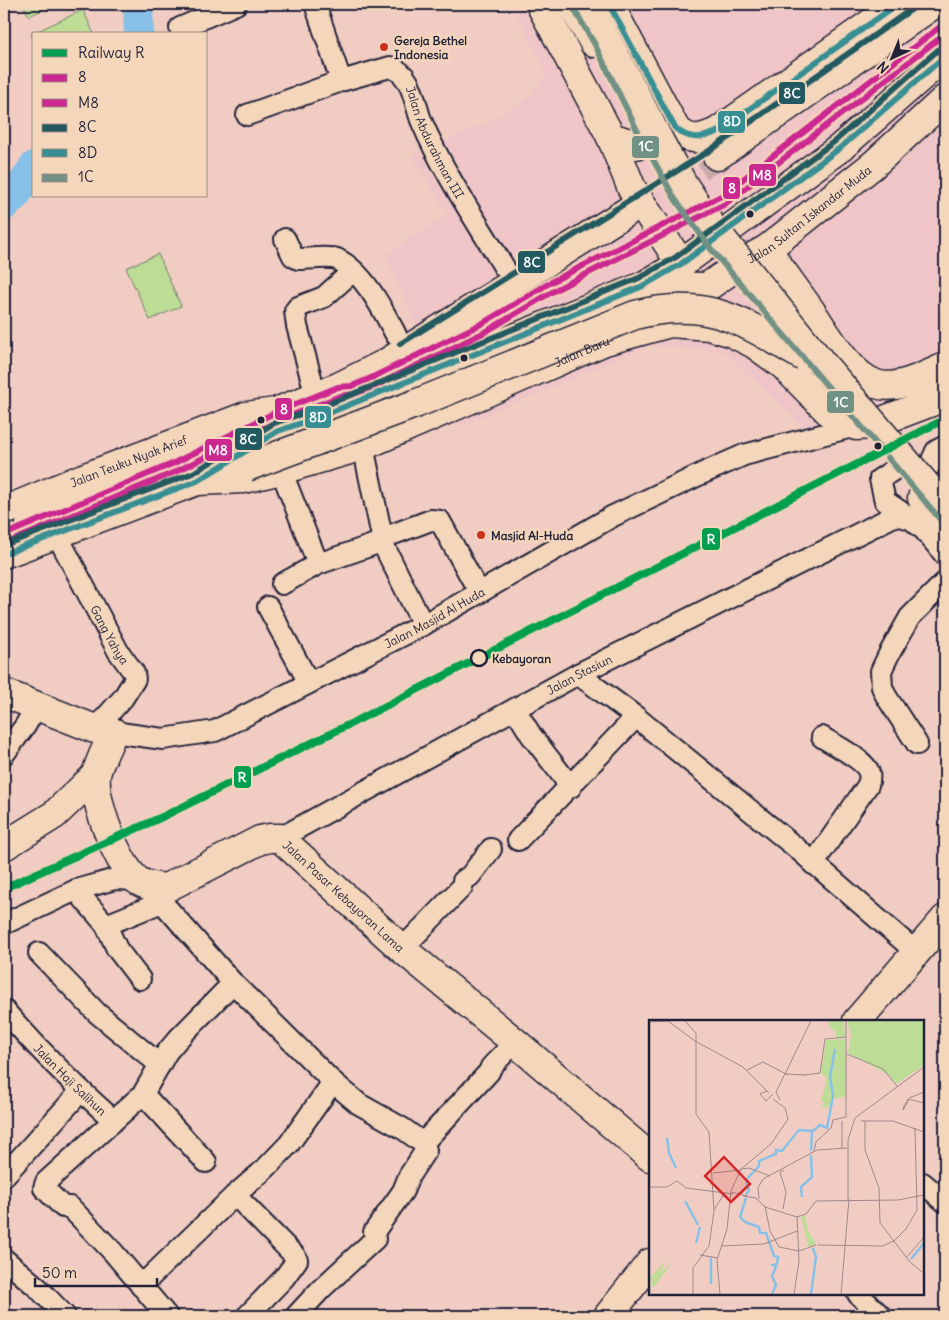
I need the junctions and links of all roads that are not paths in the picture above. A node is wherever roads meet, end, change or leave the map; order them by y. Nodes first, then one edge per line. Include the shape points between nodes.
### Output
1 (236, 4) edge
2 (315, 4) edge
3 (540, 4) edge
4 (571, 4) edge
5 (588, 4) edge
6 (609, 4) edge
7 (898, 4) edge
8 (934, 4) edge
9 (180, 28) dead end
10 (945, 56) edge
11 (341, 81) junction
12 (945, 99) edge
13 (665, 109) junction
14 (247, 116) dead end
15 (612, 137) junction
16 (717, 156) tunnel mouth
17 (630, 200) junction
18 (285, 239) dead end
19 (767, 249) junction
20 (681, 264) junction
21 (504, 267) junction
22 (353, 271) junction
23 (643, 286) junction
24 (705, 288) junction
25 (670, 323) junction
26 (396, 335) junction
27 (804, 357) junction
28 (843, 357) junction
29 (945, 367) edge
30 (804, 386) junction
31 (327, 391) junction
32 (945, 397) edge
33 (277, 421) junction
34 (856, 426) junction
35 (363, 446) junction
36 (945, 446) edge
37 (928, 469) junction
38 (281, 470) junction
39 (206, 476) junction
40 (945, 491) edge
41 (945, 507) edge
42 (4, 511) edge
43 (911, 519) junction
44 (945, 526) edge
45 (56, 533) junction
46 (4, 535) edge
47 (383, 540) junction
48 (4, 554) edge
49 (945, 555) edge
50 (318, 564) junction
51 (945, 582) edge
52 (282, 584) dead end
53 (479, 592) junction
54 (268, 607) dead end
55 (423, 625) junction
56 (578, 674) junction
57 (309, 683) junction
58 (4, 693) edge
59 (37, 706) junction
60 (514, 709) junction
61 (636, 717) junction
62 (104, 730) junction
63 (822, 738) dead end
64 (917, 744) dead end
65 (4, 754) edge
66 (96, 775) junction
67 (570, 787) junction
68 (280, 838) junction
69 (518, 840) dead end
70 (4, 846) edge
71 (491, 849) dead end
72 (813, 864) junction
73 (136, 880) junction
74 (76, 890) junction
75 (164, 895) junction
76 (945, 919) edge
77 (4, 924) edge
78 (106, 925) junction
79 (402, 949) junction
80 (916, 952) junction
81 (39, 953) dead end
82 (140, 979) dead end
83 (233, 983) junction
84 (4, 1010) edge
85 (858, 1020) edge
86 (515, 1042) junction
87 (160, 1065) junction
88 (333, 1082) junction
89 (81, 1091) junction
90 (143, 1094) junction
91 (114, 1120) junction
92 (423, 1143) junction
93 (649, 1156) edge
94 (206, 1162) dead end
95 (4, 1176) edge
96 (924, 1184) edge
97 (235, 1195) junction
98 (945, 1202) edge
99 (4, 1259) edge
100 (649, 1264) edge
101 (141, 1286) junction
102 (649, 1293) edge
103 (859, 1295) edge
104 (65, 1316) edge
105 (167, 1316) edge
106 (247, 1316) edge
107 (296, 1316) edge
108 (608, 1316) edge
109 (630, 1316) edge
110 (881, 1316) edge

1 - 9 street
2 - 11 street
3 - 15 main road
4 - 27 main road via 675,199 711,249
5 - 41 main road, bridge via 661,144 706,219 821,362
6 - 13 main road
7 - 13 main road via 704,138 684,136 675,128
8 - 16 main road
10 - 20 main road, Jalan Teuku Nyak Arief via 840,148
11 - 14 street, Jalan Abdurahman III
11 - 21 street, Jalan Abdurahman III via 390,67 405,76 446,172
12 - 19 main road, Jalan Sultan Iskandar Muda via 873,164
13 - 15 main road via 662,127 652,140 636,145
15 - 17 main road
17 - 20 main road
17 - 21 main road
17 - 31 main road via 386,363
18 - 22 street via 293,256 298,259 336,258
19 - 24 main road, Jalan Sultan Iskandar Muda
19 - 28 main road
20 - 23 main road, Jalan Teuku Nyak Arief
21 - 26 main road
22 - 26 street via 378,300
22 - 31 street via 324,297 295,311 297,326
23 - 24 main road
23 - 33 main road, Jalan Teuku Nyak Arief via 319,417
24 - 25 main road, Jalan Sultan Iskandar Muda via 686,302
25 - 30 main road, Jalan Baru via 710,326 730,332 783,365
25 - 35 main road, Jalan Baru via 605,341
26 - 31 main road via 367,354
27 - 39 main road, bridge via 732,317 698,309 656,310 635,315 415,404 247,467
27 - 44 main road
28 - 29 main road via 860,374 877,384 897,384
28 - 30 main road via 822,358 809,370
30 - 34 main road, Jalan Baru via 833,416
31 - 33 main road, Jalan Teuku Nyak Arief
32 - 34 main road via 871,425
33 - 39 main road, Jalan Teuku Nyak Arief
33 - 42 main road, Jalan Teuku Nyak Arief via 246,416
33 - 46 main road
34 - 53 street, Jalan Masjid Al Huda via 744,454 613,516
35 - 38 main road, Jalan Baru
35 - 47 street
36 - 37 street via 936,451
37 - 40 street
37 - 43 street via 901,464 880,479 886,501
38 - 39 main road, Jalan Baru via 244,479
38 - 50 street
39 - 45 main road, Jalan Teuku Nyak Arief
43 - 49 street
43 - 56 street, Jalan Stasiun via 896,515 885,520
45 - 48 main road, Jalan Teuku Nyak Arief
45 - 62 street, Gang Yahya via 118,651 134,673 134,684
47 - 50 street
47 - 53 street via 430,520 440,521
47 - 55 street
50 - 52 street
51 - 64 street via 910,617 881,671 886,696
53 - 55 street, Jalan Masjid Al Huda
54 - 57 street
55 - 57 street, Jalan Masjid Al Huda
56 - 60 street, Jalan Stasiun
56 - 61 street
57 - 62 street, Jalan Masjid Al Huda via 215,730 189,736 163,739
58 - 59 main road, Jalan Masjid Al Huda
59 - 62 main road, Jalan Masjid Al Huda
59 - 65 street
60 - 67 street
60 - 68 street, Jalan Stasiun
61 - 67 street
61 - 72 street
62 - 66 main road
63 - 72 street via 861,762 870,780
66 - 70 main road via 54,815
66 - 73 main road via 99,802 115,850
67 - 69 street
68 - 75 main road, Jalan Pasar Kebayoran Lama via 260,840
68 - 79 main road, Jalan Pasar Kebayoran Lama
71 - 79 street via 463,881 462,887
72 - 80 street
73 - 74 street via 115,879
73 - 75 main road
74 - 77 street
74 - 78 street
75 - 78 street
75 - 83 street
76 - 80 main road
78 - 82 street via 117,949
79 - 86 main road, Jalan Pasar Kebayoran Lama
80 - 85 main road
81 - 87 street via 97,1013
83 - 87 street via 178,1039
83 - 88 street
84 - 89 street, Jalan Haji Salihun
86 - 92 street
86 - 93 main road, Jalan Pasar Kebayoran Lama
87 - 90 street
88 - 92 street via 359,1104
88 - 97 street via 288,1144
89 - 91 street, Jalan Haji Salihun
89 - 95 street
90 - 91 street
90 - 94 street
91 - 101 street, Jalan Haji Salihun via 46,1182 44,1188 63,1207 70,1207
92 - 107 street via 426,1150 403,1191 374,1232 375,1239
96 - 98 street
97 - 101 street
97 - 106 street via 297,1260
99 - 104 street
100 - 108 main road
101 - 105 street, Jalan Haji Salihun
102 - 109 main road
103 - 110 street

